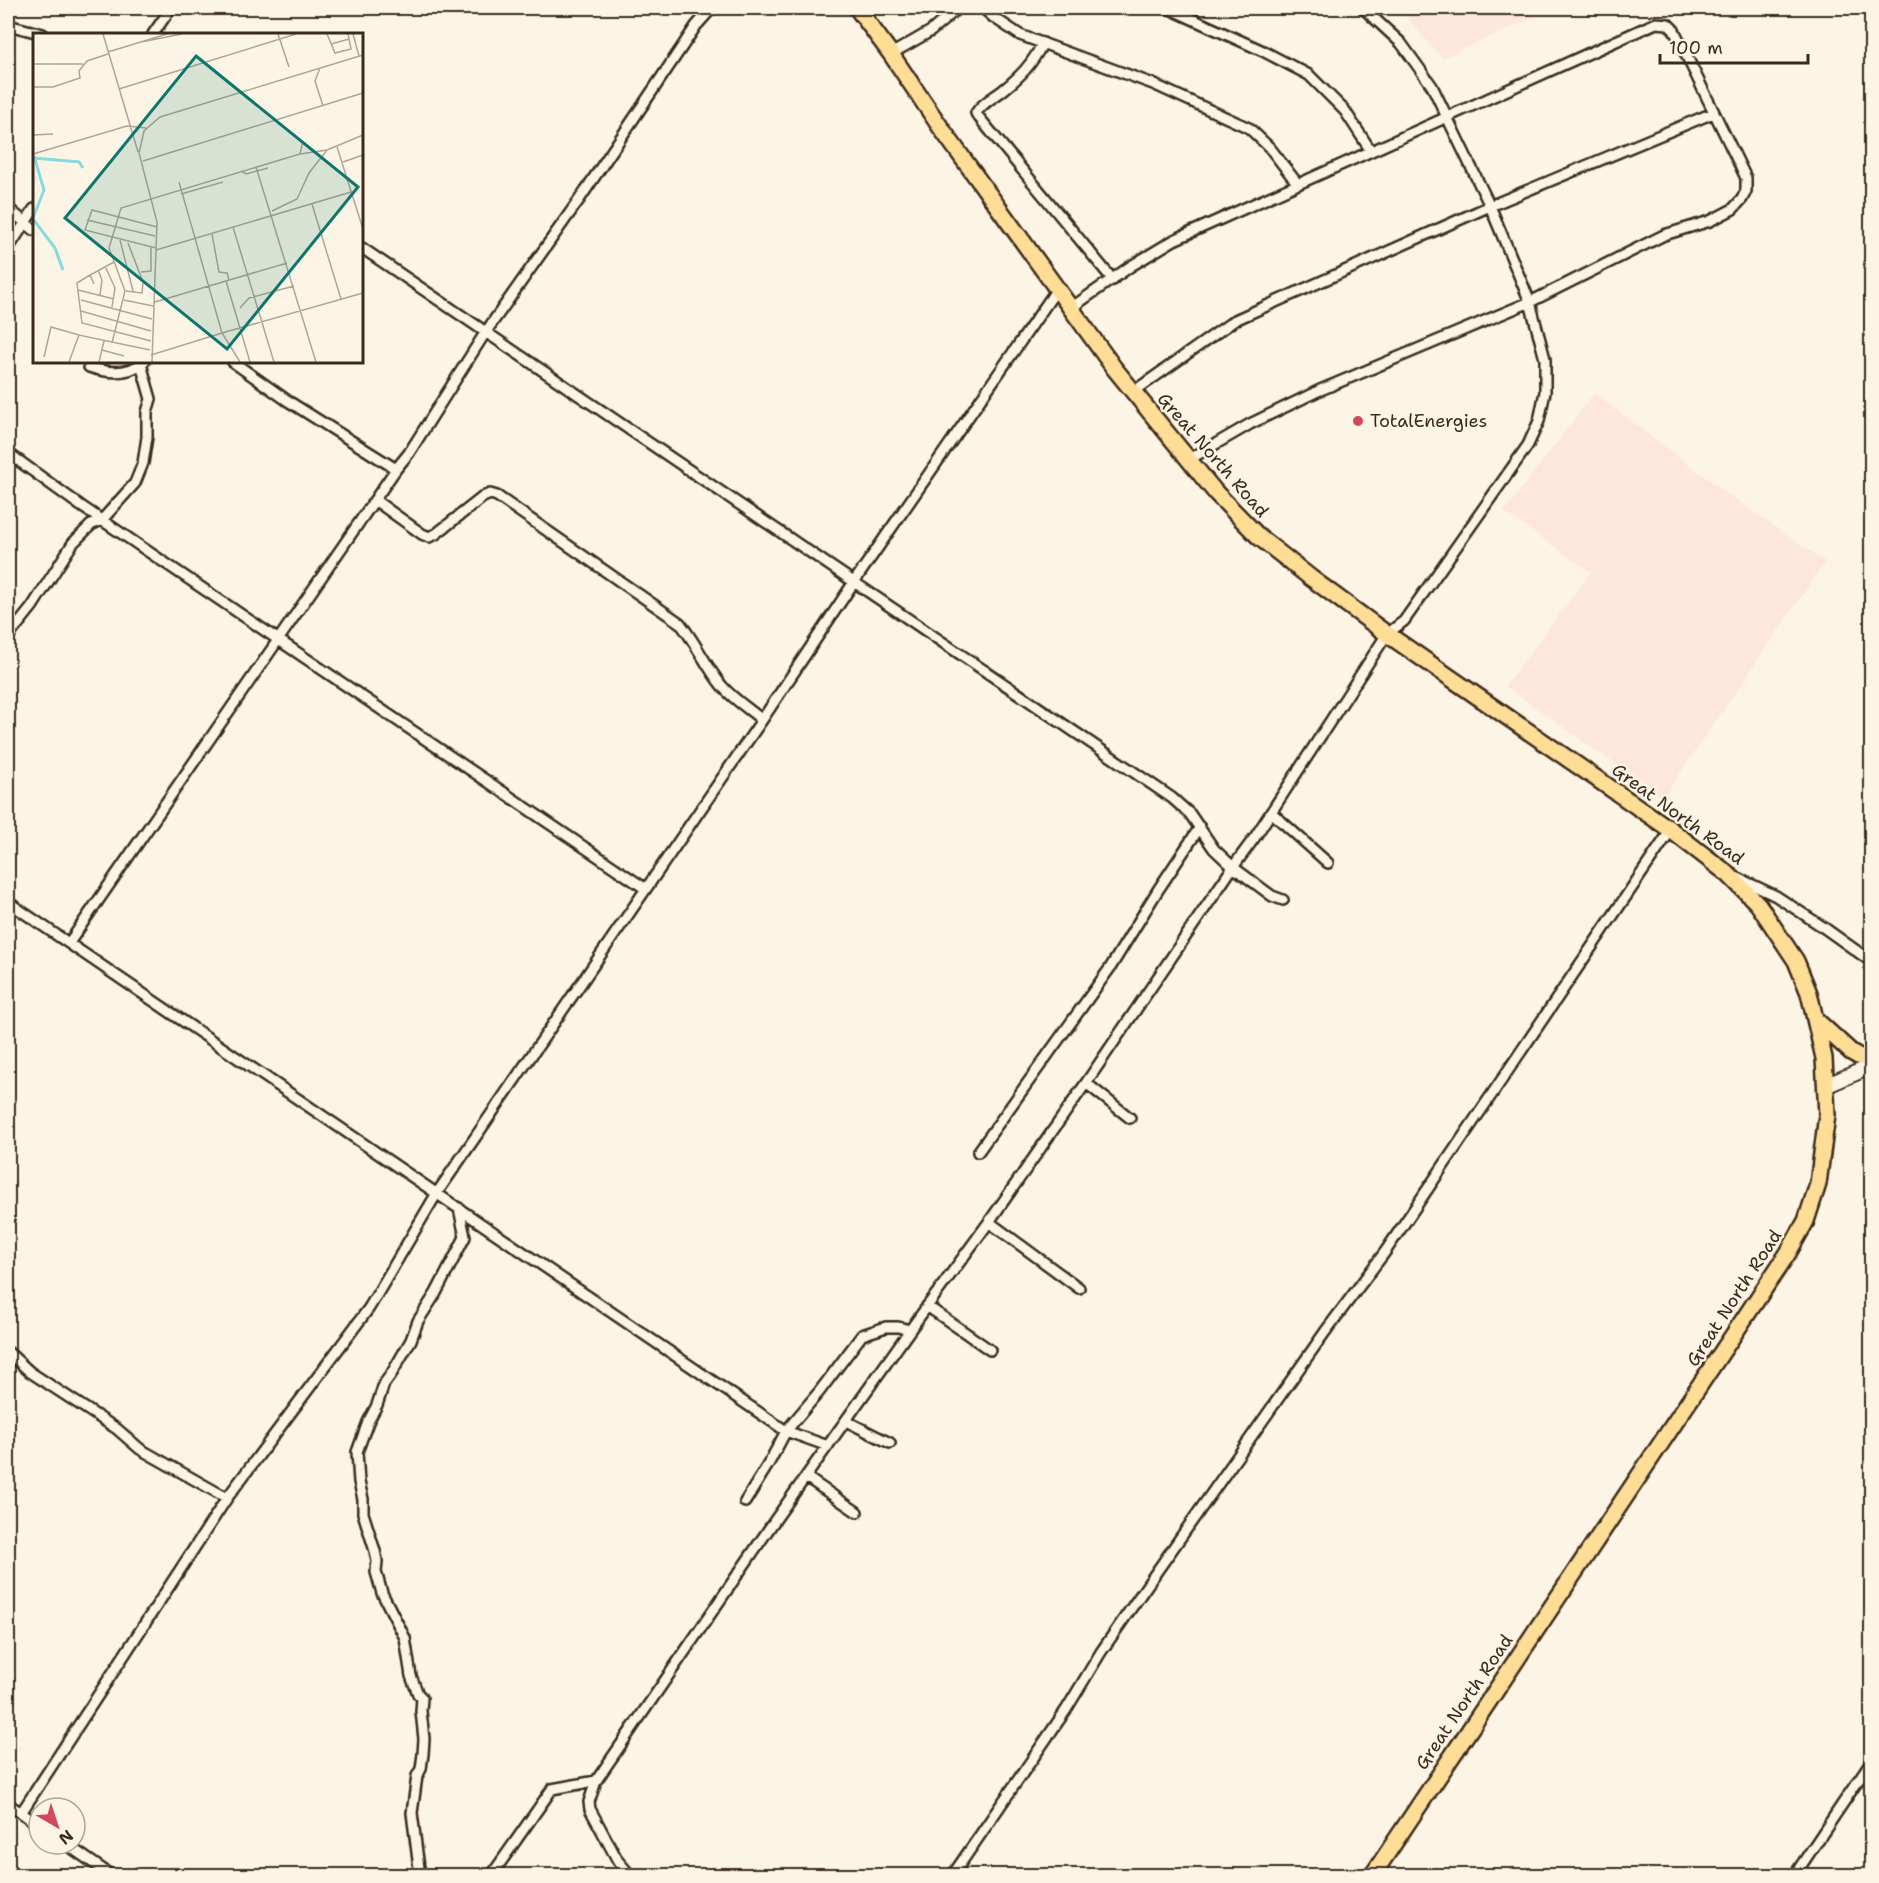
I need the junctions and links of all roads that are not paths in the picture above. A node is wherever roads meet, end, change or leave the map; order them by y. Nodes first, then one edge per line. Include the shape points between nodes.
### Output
1 (171, 8) edge
2 (712, 8) edge
3 (857, 8) edge
4 (958, 8) edge
5 (983, 8) edge
6 (1168, 8) edge
7 (1363, 8) edge
8 (8, 24) edge
9 (40, 33) edge
10 (154, 33) edge
11 (1043, 43) junction
12 (891, 54) junction
13 (1713, 113) junction
14 (1448, 117) junction
15 (1371, 151) junction
16 (1297, 183) junction
17 (1490, 206) junction
18 (8, 208) edge
19 (33, 211) edge
20 (25, 224) junction
21 (33, 229) edge
22 (8, 249) edge
23 (363, 249) edge
24 (1113, 280) junction
25 (1057, 289) junction
26 (1530, 302) junction
27 (1071, 308) junction
28 (486, 333) junction
29 (142, 363) edge
30 (234, 363) edge
31 (89, 367) dead end
32 (1133, 392) junction
33 (8, 453) edge
34 (1188, 460) junction
35 (396, 469) junction
36 (376, 501) junction
37 (102, 520) junction
38 (854, 582) junction
39 (1387, 634) junction
40 (8, 637) edge
41 (279, 639) junction
42 (762, 720) junction
43 (1271, 812) junction
44 (1200, 827) junction
45 (1671, 830) junction
46 (1328, 863) dead end
47 (1233, 867) junction
48 (1728, 874) junction
49 (646, 889) junction
50 (1283, 900) dead end
51 (8, 902) edge
52 (69, 943) junction
53 (1872, 962) edge
54 (1816, 1020) junction
55 (1872, 1060) edge
56 (1872, 1066) edge
57 (1086, 1083) junction
58 (1825, 1086) junction
59 (1130, 1118) dead end
60 (978, 1152) dead end
61 (437, 1193) junction
62 (459, 1208) junction
63 (989, 1222) junction
64 (1078, 1288) dead end
65 (927, 1306) junction
66 (910, 1330) junction
67 (990, 1350) dead end
68 (8, 1352) edge
69 (846, 1420) junction
70 (786, 1431) junction
71 (890, 1443) dead end
72 (828, 1446) junction
73 (806, 1478) junction
74 (227, 1498) junction
75 (745, 1502) dead end
76 (856, 1512) dead end
77 (1872, 1760) edge
78 (596, 1780) junction
79 (8, 1804) edge
80 (21, 1813) junction
81 (27, 1817) edge
82 (81, 1856) edge
83 (100, 1872) edge
84 (112, 1875) edge
85 (420, 1875) edge
86 (491, 1875) edge
87 (631, 1875) edge
88 (952, 1875) edge
89 (1372, 1875) edge
90 (1794, 1875) edge

1 - 10 street
2 - 28 street
3 - 12 highway, Great North Road
4 - 12 street via 931,31
5 - 11 street via 1020,35
6 - 15 street via 1309,75 1345,111
7 - 14 street via 1401,43 1432,86
8 - 9 street
11 - 16 street via 1153,84 1250,128
11 - 24 street via 1024,73 976,113
12 - 25 highway, Great North Road
13 - 14 street via 1674,30 1668,24 1656,23
13 - 17 street
13 - 26 street via 1746,178 1746,190 1733,209 1664,235
14 - 15 street
14 - 17 street
15 - 16 street
16 - 24 street via 1174,240
17 - 26 street
17 - 32 street via 1235,320
18 - 20 street
19 - 20 street
20 - 21 street
20 - 22 street
23 - 28 street
24 - 27 street
25 - 27 highway, Great North Road
25 - 38 street
26 - 34 street via 1318,391
26 - 39 street via 1545,359 1545,392 1539,422 1522,453 1404,621
27 - 32 highway, Great North Road
28 - 35 street
28 - 38 street
29 - 31 street via 119,372
29 - 37 street via 151,399 143,463 135,483
30 - 35 street
32 - 34 highway, Great North Road
33 - 37 street
34 - 39 highway, Great North Road via 1259,537
35 - 36 street
36 - 41 street
36 - 42 street via 429,537 483,497 497,496 680,623 723,687
37 - 40 street via 73,543
37 - 41 street
38 - 42 street
38 - 44 street via 1172,798
39 - 43 street
39 - 45 highway, Great North Road
41 - 49 street
41 - 52 street
42 - 49 street
43 - 46 street
43 - 47 street
44 - 47 street via 1214,849
44 - 60 street via 1110,968
45 - 48 highway, Great North Road
45 - 88 street via 1385,1252 1101,1652 1066,1710
47 - 50 street
47 - 57 street
48 - 53 street via 1776,896
48 - 54 highway, Great North Road via 1758,904 1796,961
49 - 61 street
51 - 52 street
52 - 61 street
54 - 55 highway via 1851,1052
54 - 58 highway, Great North Road
56 - 58 main road
57 - 59 street
57 - 63 street
58 - 89 highway, Great North Road via 1825,1146 1818,1184 1806,1221 1788,1253
61 - 62 street
61 - 74 street via 369,1308
62 - 70 street
62 - 85 street via 465,1237 384,1384 357,1452 363,1514 375,1551 376,1572 405,1638 411,1676 422,1698 423,1754 412,1813
63 - 64 street
63 - 65 street
65 - 66 street
65 - 67 street
66 - 69 street
66 - 70 street via 886,1327 862,1335
68 - 74 street via 30,1372 117,1429 140,1449
69 - 71 street
69 - 72 street
70 - 72 street
70 - 75 street
72 - 73 street
73 - 76 street
73 - 78 street
74 - 80 street
77 - 90 street
78 - 86 street via 552,1789
78 - 87 street via 590,1809 618,1861
79 - 80 street
80 - 81 street
82 - 83 street
83 - 84 street

